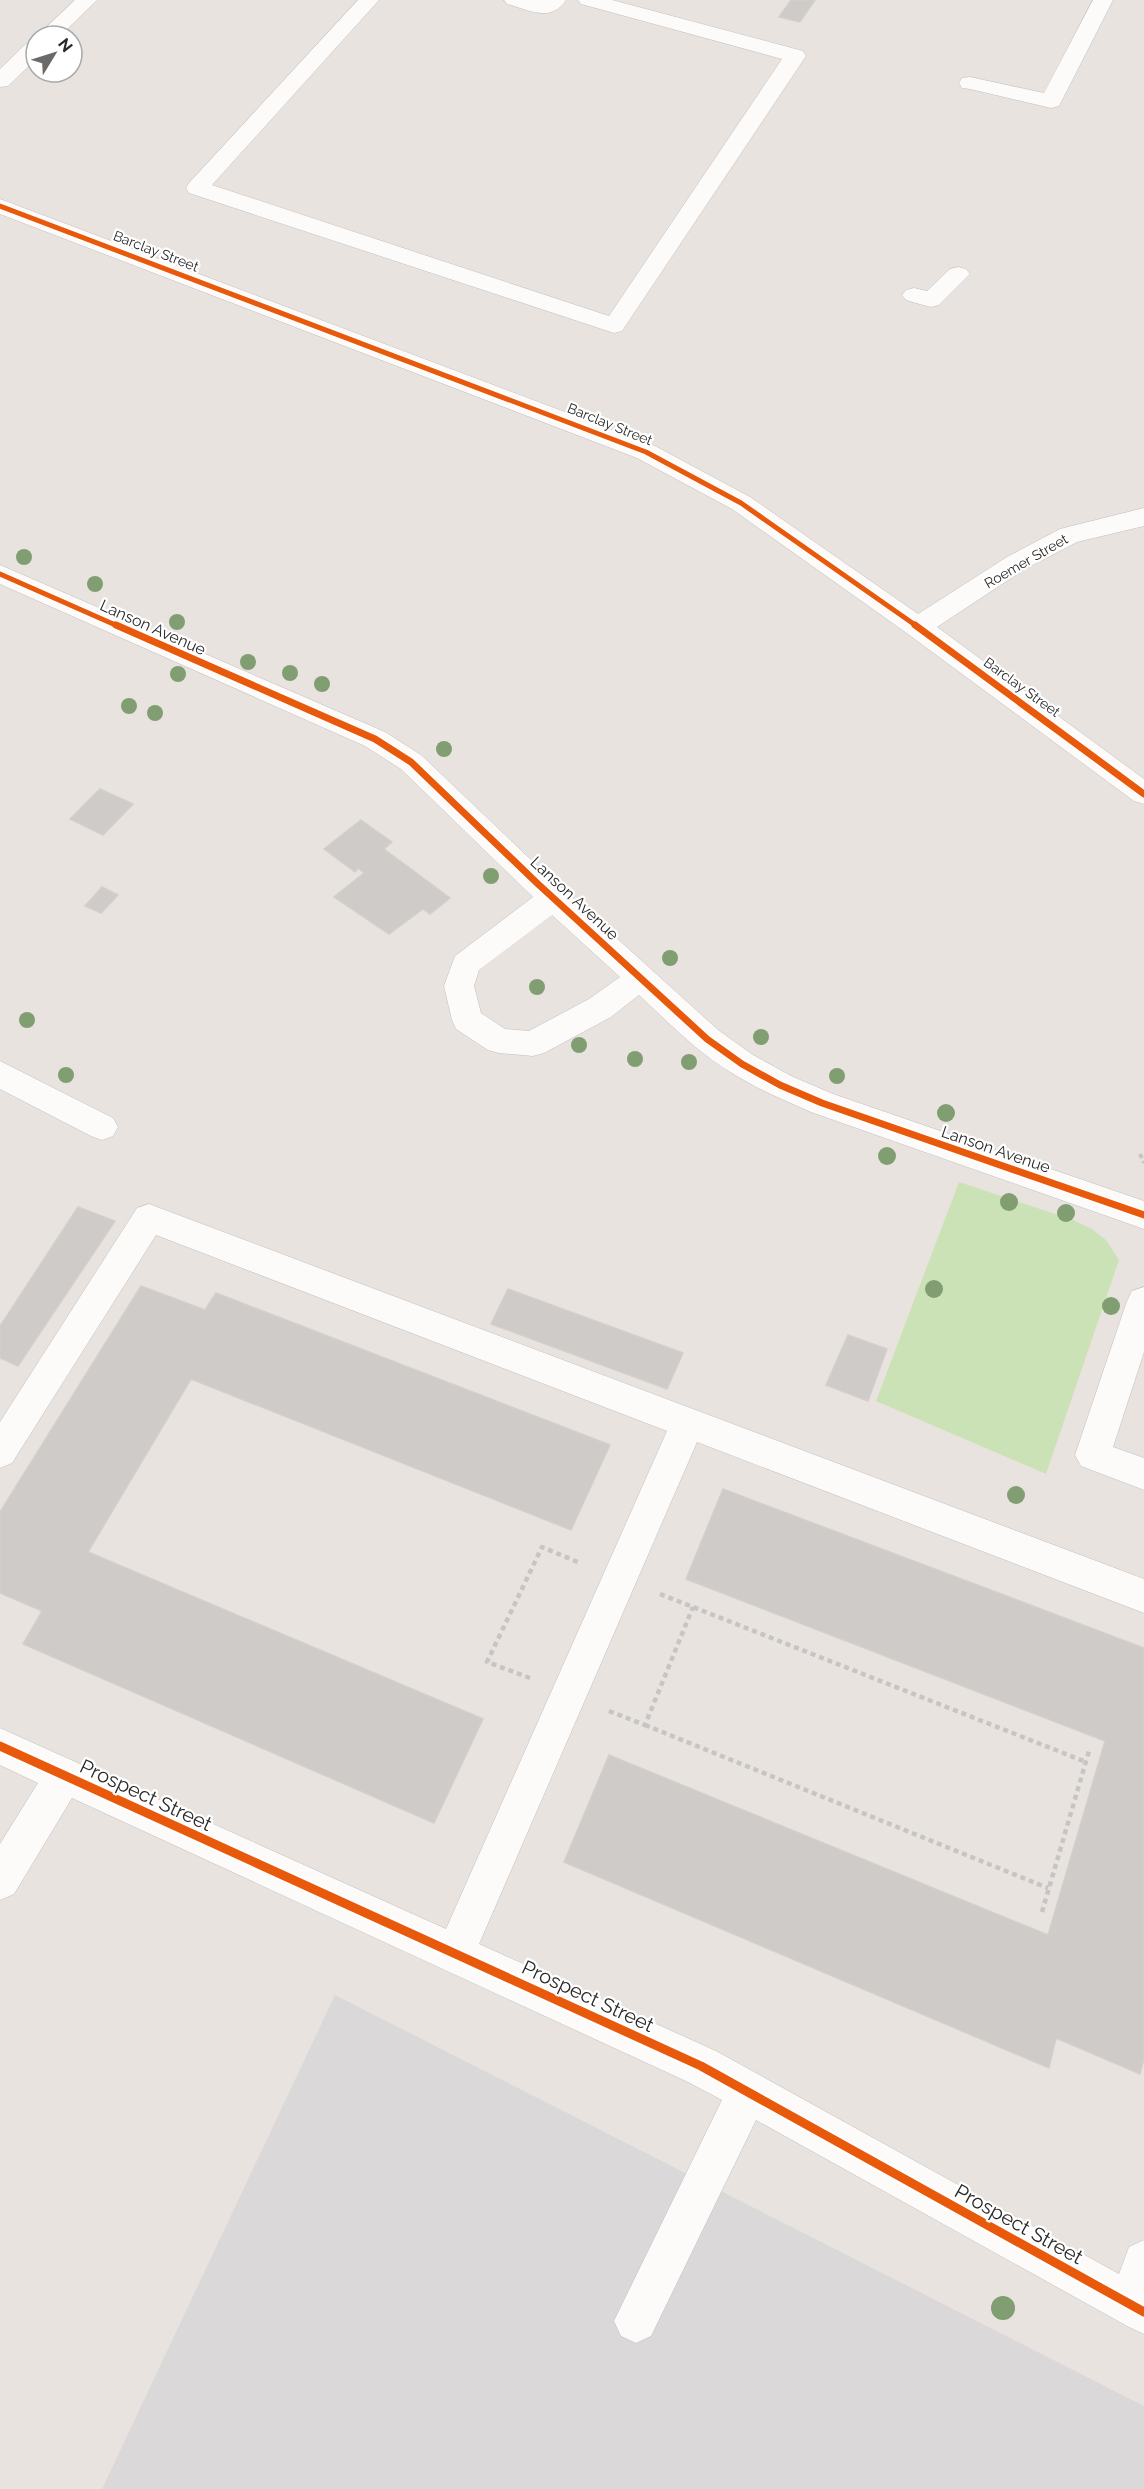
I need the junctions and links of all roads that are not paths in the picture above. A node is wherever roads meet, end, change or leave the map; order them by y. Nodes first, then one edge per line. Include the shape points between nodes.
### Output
1 (87, 0) edge
2 (369, 0) edge
3 (514, 0) edge
4 (556, 0) edge
5 (588, 0) edge
6 (1103, 0) edge
7 (61, 24) edge
8 (24, 58) edge
9 (0, 81) edge
10 (970, 83) dead end
11 (0, 206) edge
12 (958, 274) dead end
13 (914, 295) dead end
14 (1144, 517) edge
15 (0, 574) edge
16 (918, 627) junction
17 (1144, 794) edge
18 (553, 898) junction
19 (642, 977) junction
20 (0, 1074) edge
21 (102, 1127) dead end
22 (1144, 1215) edge
23 (1144, 1301) edge
24 (688, 1423) junction
25 (0, 1452) edge
26 (1144, 1474) edge
27 (1144, 1596) edge
28 (0, 1746) edge
29 (64, 1776) junction
30 (0, 1880) edge
31 (455, 1954) junction
32 (748, 2092) junction
33 (1144, 2262) edge
34 (1138, 2309) edge
35 (636, 2321) dead end

1 - 7 street
2 - 5 street via 197,189 614,326 795,56
3 - 4 street via 549,8
6 - 10 street via 1051,101
8 - 9 street
11 - 16 street, Barclay Street via 646,452 741,503
12 - 13 street via 931,300
14 - 16 street, Roemer Street via 1069,535 1016,563
15 - 18 street, Lanson Avenue via 375,740 411,762
16 - 17 street, Barclay Street
18 - 19 street, Lanson Avenue
18 - 19 street, Lanson Avenue via 466,964 459,986 467,1020 499,1041 533,1044 600,1008
19 - 22 street, Lanson Avenue via 707,1039 780,1085
20 - 21 street
23 - 26 street via 1093,1455
24 - 25 street via 150,1218
24 - 27 street
24 - 31 street
28 - 29 street, Prospect Street
29 - 30 street
29 - 31 street, Prospect Street
31 - 32 street, Prospect Street via 701,2066
32 - 34 street, Prospect Street
32 - 35 street
33 - 34 street

